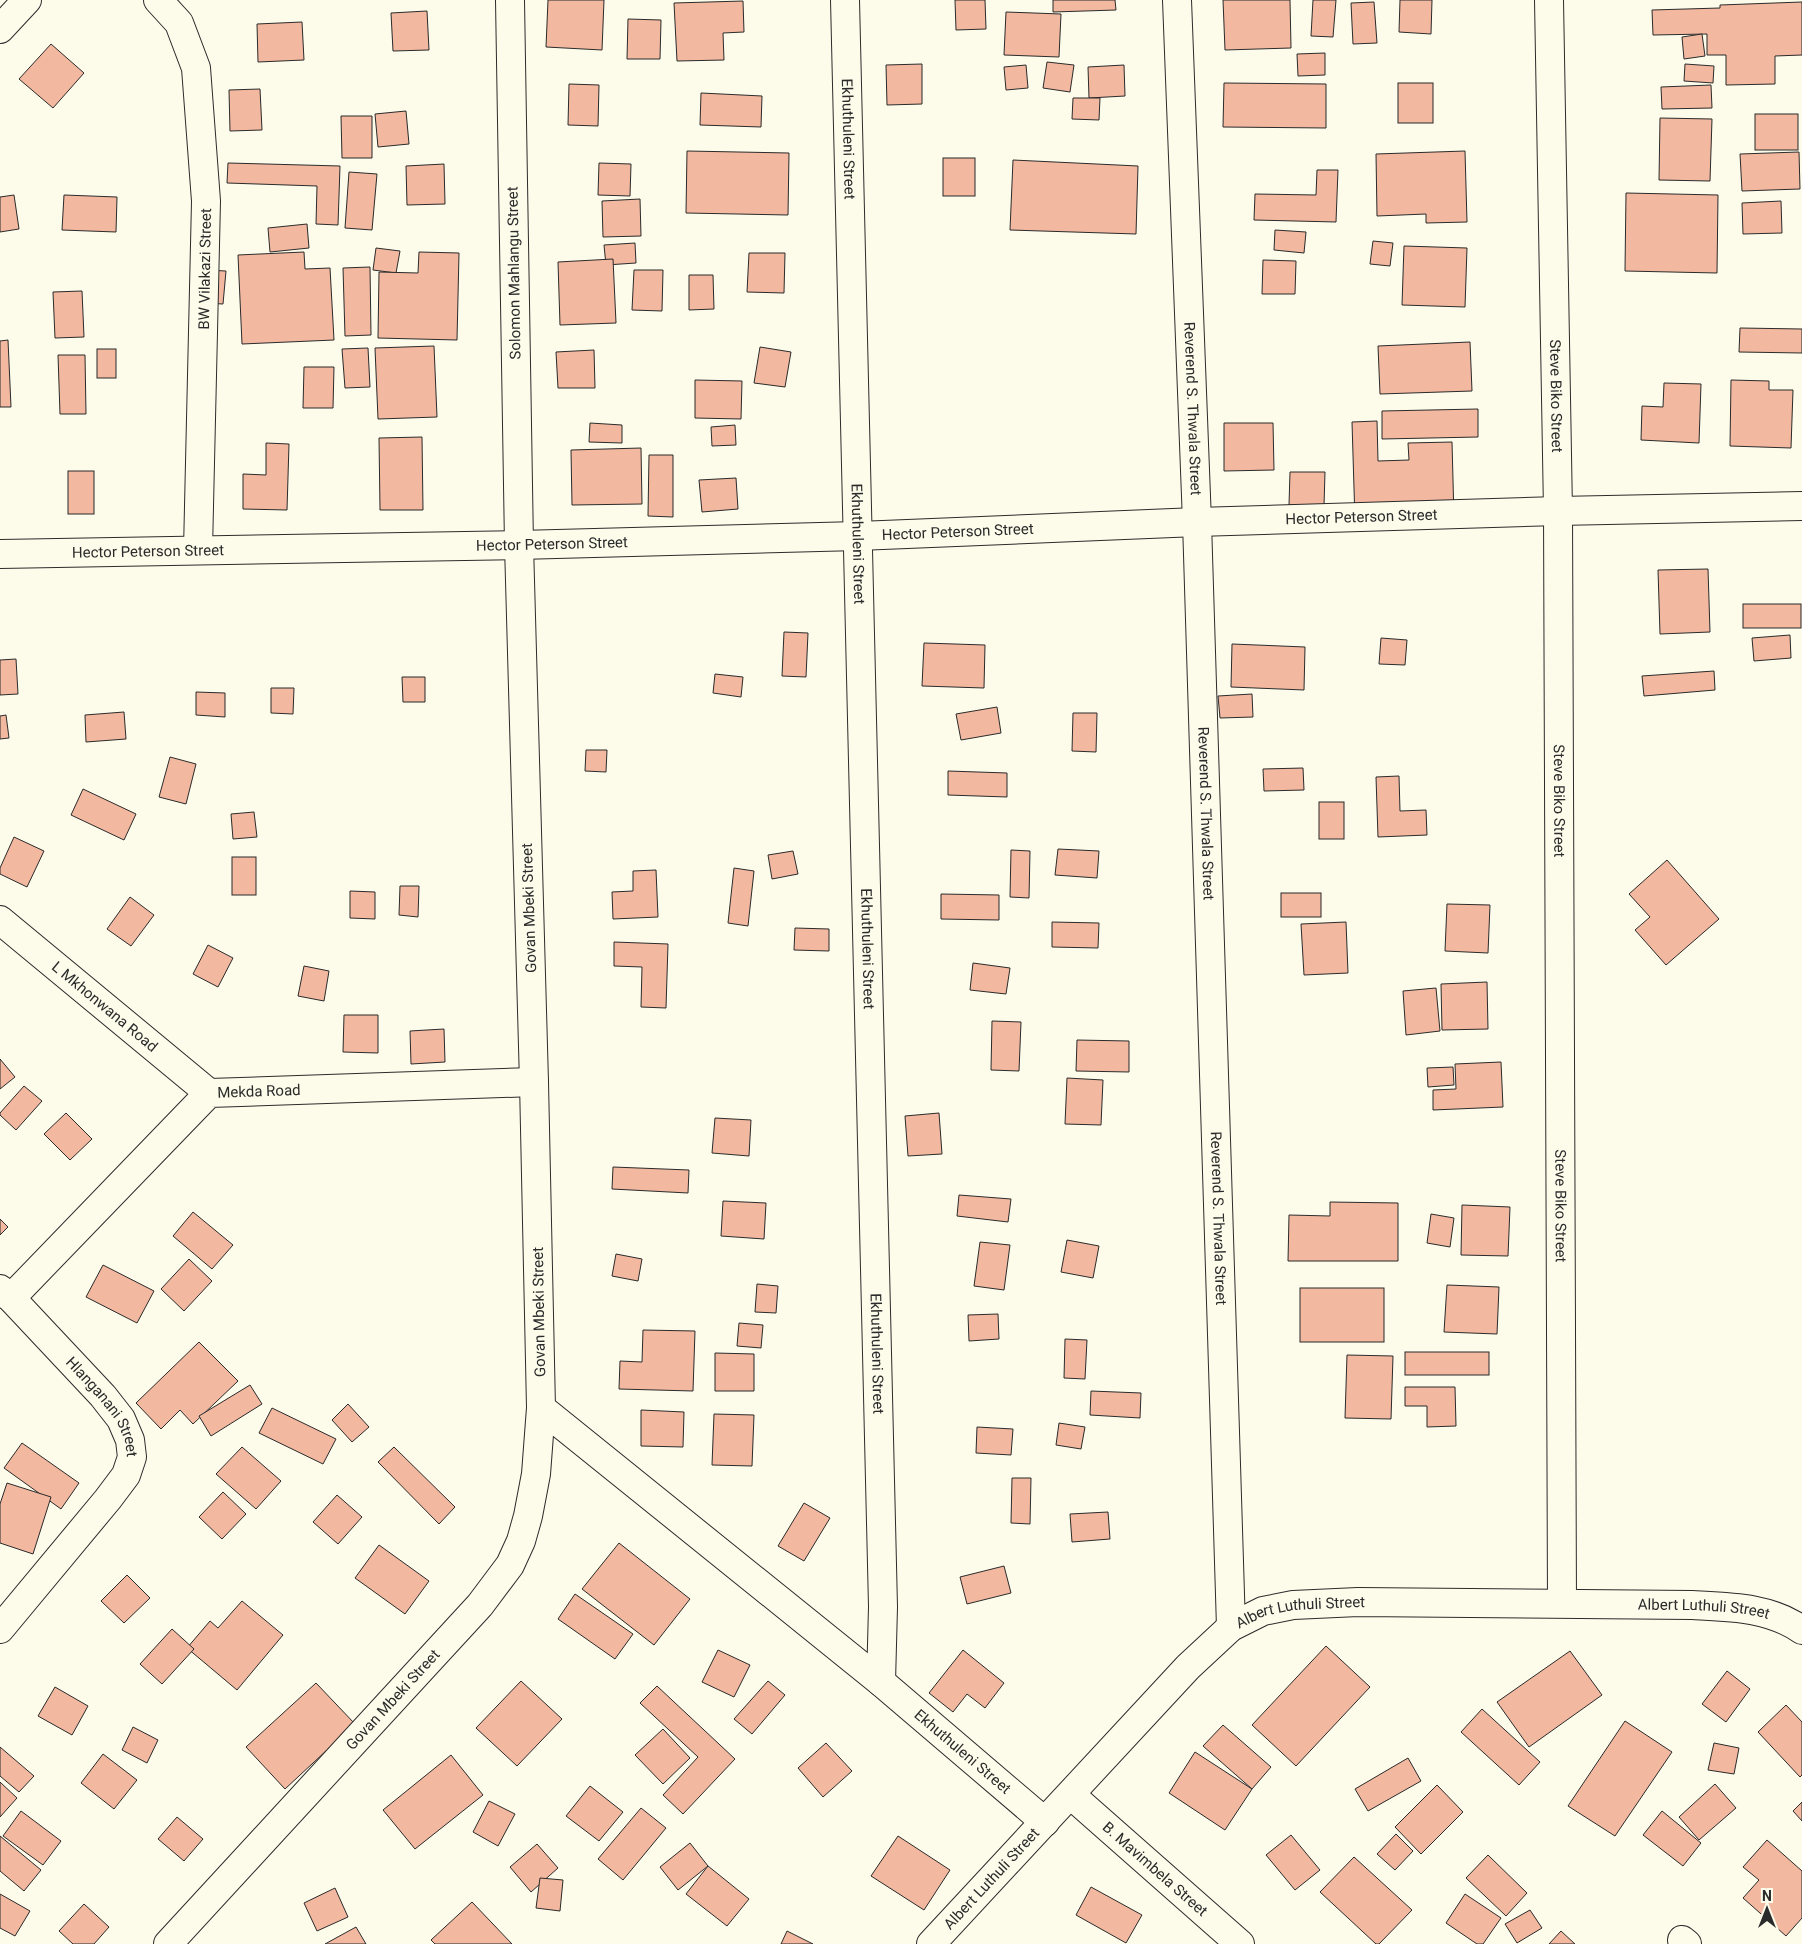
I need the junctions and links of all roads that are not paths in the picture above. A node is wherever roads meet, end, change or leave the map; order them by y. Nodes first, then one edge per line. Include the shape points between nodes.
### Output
1 (27, 0) edge
2 (158, 0) edge
3 (510, 0) edge
4 (845, 0) edge
5 (1177, 0) edge
6 (1549, 0) edge
7 (0, 29) edge
8 (1798, 506) edge
9 (1558, 511) junction
10 (1197, 522) junction
11 (858, 536) junction
12 (519, 545) junction
13 (198, 550) junction
14 (0, 554) edge
15 (0, 920) edge
16 (534, 1082) junction
17 (209, 1092) junction
18 (6, 1294) edge
19 (541, 1408) junction
20 (1562, 1603) junction
21 (1231, 1627) junction
22 (0, 1629) edge
23 (1802, 1630) edge
24 (881, 1682) junction
25 (1071, 1795) junction
26 (1045, 1822) junction
27 (168, 1944) edge
28 (931, 1944) edge
29 (1240, 1944) edge

1 - 7 street
2 - 13 street, BW Vilakazi Street via 179,23 196,68 206,201
3 - 12 street, Solomon Mahlangu Street
4 - 11 street, Ekhuthuleni Street
5 - 10 street, Reverend S. Thwala Street
6 - 9 street, Steve Biko Street
8 - 9 street, Hector Peterson Street
9 - 10 street, Hector Peterson Street
9 - 20 street, Steve Biko Street
10 - 11 street, Hector Peterson Street
10 - 21 street, Reverend S. Thwala Street
11 - 12 street, Hector Peterson Street
11 - 24 street, Ekhuthuleni Street via 883,1607
12 - 13 street, Hector Peterson Street
12 - 16 street, Govan Mbeki Street
13 - 14 street, Hector Peterson Street
15 - 17 street, L Mkhonwana Road
16 - 17 street, Mekda Road
16 - 19 street, Govan Mbeki Street
17 - 18 street, Mekda Road
18 - 22 street, Hlanganani Street via 121,1419 130,1440 132,1457 126,1475 108,1499
19 - 24 street
19 - 27 street, Govan Mbeki Street via 536,1474 528,1516 521,1541 496,1585
20 - 21 street, Albert Luthuli Street via 1358,1602 1293,1605 1264,1611
20 - 23 street, Albert Luthuli Street via 1745,1608 1773,1615
21 - 25 street, Albert Luthuli Street via 1188,1667
24 - 26 street, Ekhuthuleni Street
25 - 26 street, Albert Luthuli Street
25 - 29 street, B. Mavimbela Street
26 - 28 street, Albert Luthuli Street

